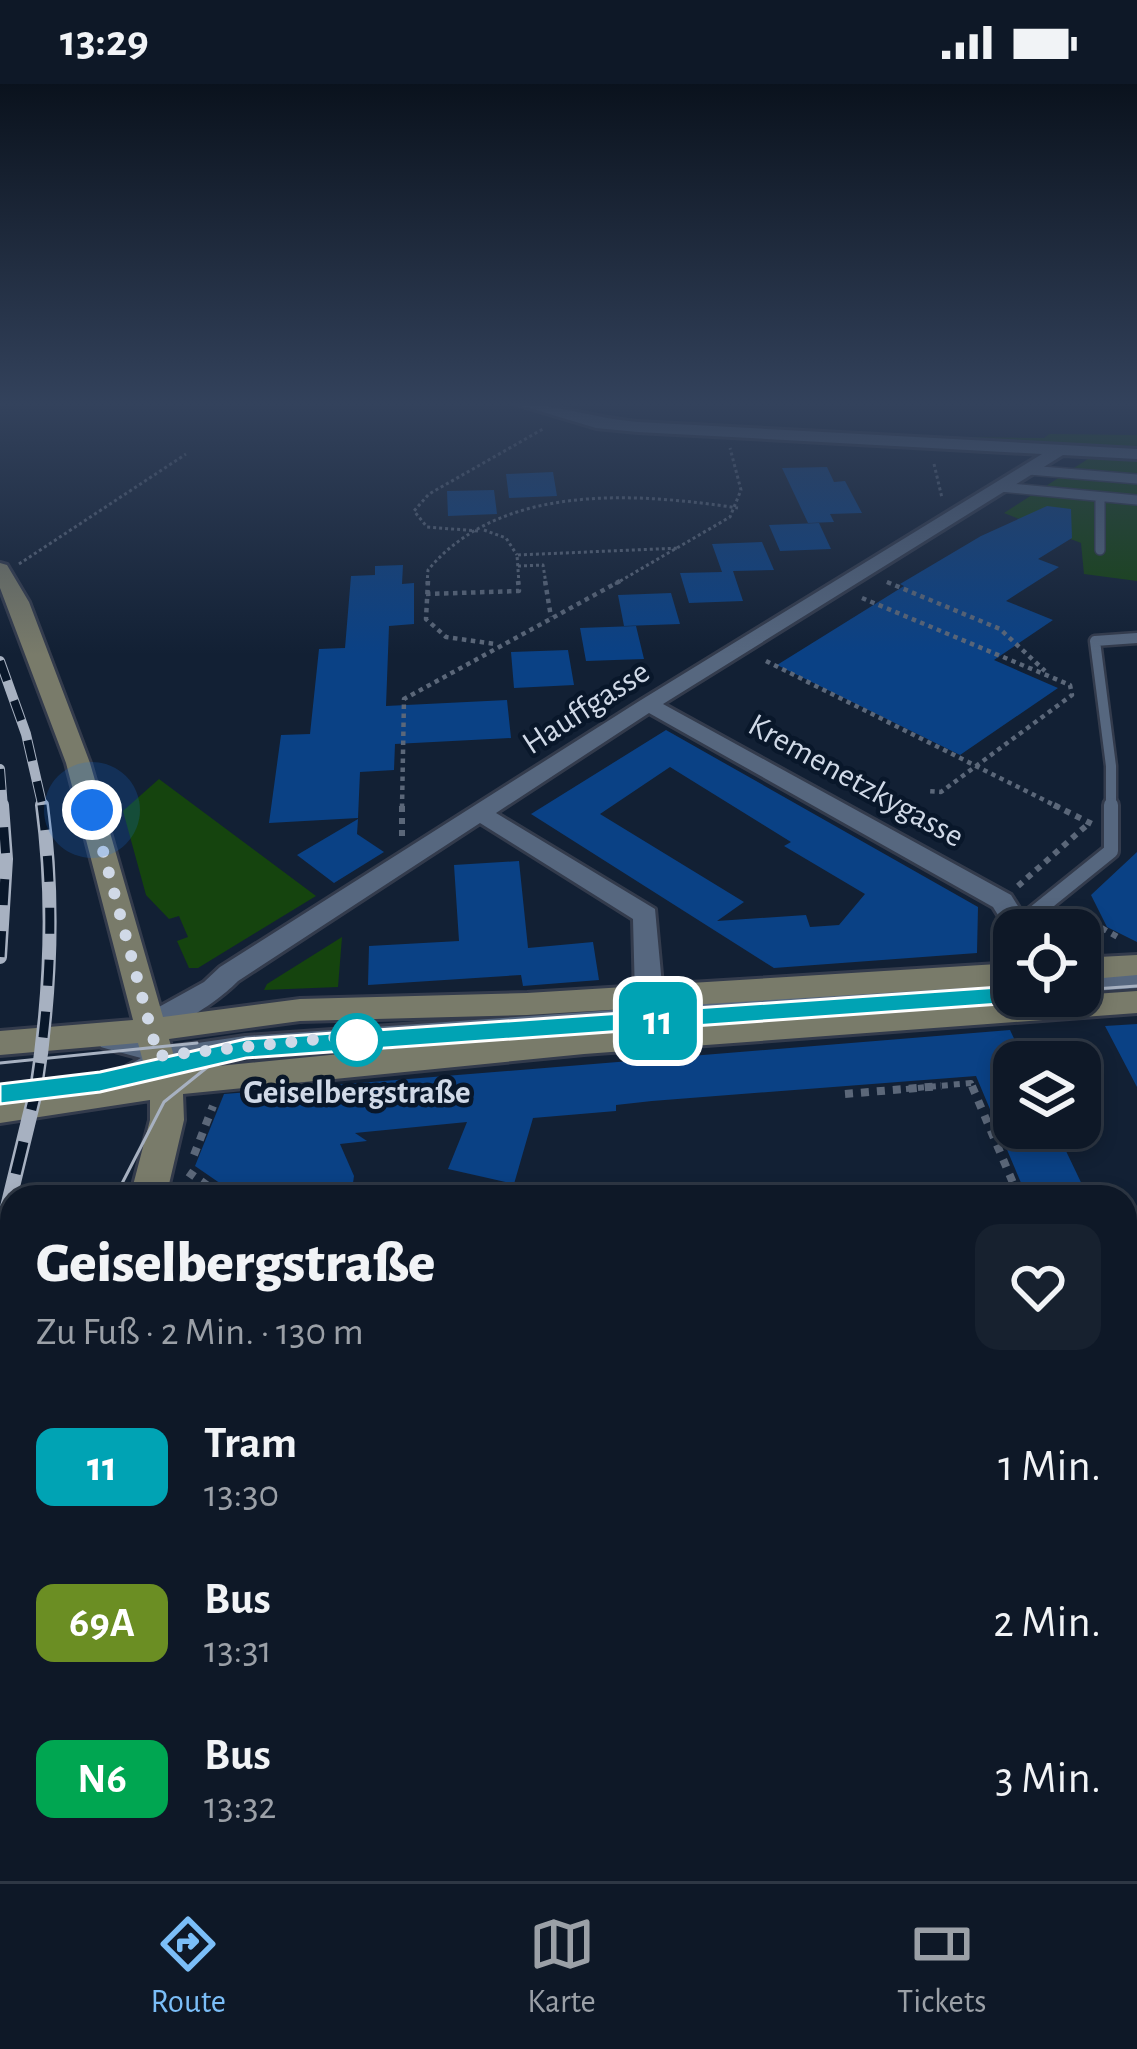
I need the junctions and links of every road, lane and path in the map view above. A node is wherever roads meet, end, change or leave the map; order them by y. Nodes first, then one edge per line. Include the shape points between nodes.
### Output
1 (131, 488) edge
2 (440, 488) edge
3 (743, 488) edge
4 (940, 488) edge
5 (999, 488) edge
6 (1009, 488) edge
7 (1100, 497) junction
8 (1137, 500) edge
9 (738, 508) junction
10 (948, 519) junction
11 (481, 531) junction
12 (684, 548) junction
13 (1100, 550) dead end
14 (517, 555) junction
15 (518, 566) junction
16 (0, 569) edge
17 (861, 573) junction
18 (836, 587) junction
19 (425, 594) junction
20 (551, 617) junction
21 (1137, 638) edge
22 (498, 645) junction
23 (766, 661) dead end
24 (1048, 674) junction
25 (648, 704) junction
26 (976, 766) junction
27 (927, 791) dead end
28 (480, 813) junction
29 (1087, 825) junction
30 (1109, 826) junction
31 (425, 851) junction
32 (1022, 883) junction
33 (1052, 899) junction
34 (1002, 901) junction
35 (1007, 909) edge
36 (1040, 909) edge
37 (1136, 956) edge
38 (1101, 964) edge
39 (993, 975) edge
40 (1137, 981) edge
41 (1101, 984) edge
42 (993, 991) edge
43 (650, 996) junction
44 (1101, 1002) edge
45 (1137, 1002) edge
46 (993, 1007) edge
47 (562, 1023) junction
48 (0, 1043) edge
49 (156, 1049) junction
50 (487, 1050) junction
51 (845, 1094) dead end
52 (215, 1101) dead end
53 (0, 1109) edge
54 (157, 1185) edge
55 (206, 1185) edge
56 (1014, 1185) edge

1 - 16 path via 32,559
2 - 11 path via 414,511 428,527
3 - 9 path
4 - 10 path
5 - 10 street, Hauffgasse
6 - 7 lane
7 - 8 lane
7 - 13 lane
9 - 11 path via 611,495 552,504
9 - 12 path
10 - 17 street, Hauffgasse
11 - 14 path via 506,538
11 - 19 path via 431,565
12 - 14 path
12 - 20 path
14 - 15 path
15 - 19 path via 519,591
15 - 20 path via 543,565
16 - 49 main road via 78,763
17 - 18 street, Hauffgasse
17 - 24 path via 1000,629
18 - 24 path
18 - 25 street, Hauffgasse
19 - 22 path via 433,630
20 - 22 path
21 - 30 lane via 1095,641 1111,766
22 - 31 path via 401,705 401,835
23 - 26 path
24 - 26 path via 1072,694
25 - 28 street, Hauffgasse
25 - 34 street, Kremenetzkygasse
26 - 27 path via 941,792
26 - 29 path
28 - 31 street, Hauffgasse
28 - 43 street via 646,915
29 - 30 path
29 - 32 path
30 - 33 lane via 1111,851
31 - 49 street, Hauffgasse via 229,974
32 - 33 path
32 - 34 path
33 - 36 lane
33 - 37 path
34 - 35 street, Kremenetzkygasse
37 - 38 main road
39 - 43 main road
40 - 41 lane
42 - 47 lane
43 - 49 main road via 300,1010
44 - 45 main road
46 - 50 main road
47 - 49 lane
47 - 50 lane
48 - 49 main road via 87,1036
49 - 50 main road via 247,1072
49 - 53 main road via 82,1100
49 - 54 main road via 167,1120
51 - 56 path via 971,1083
52 - 55 path via 187,1172

